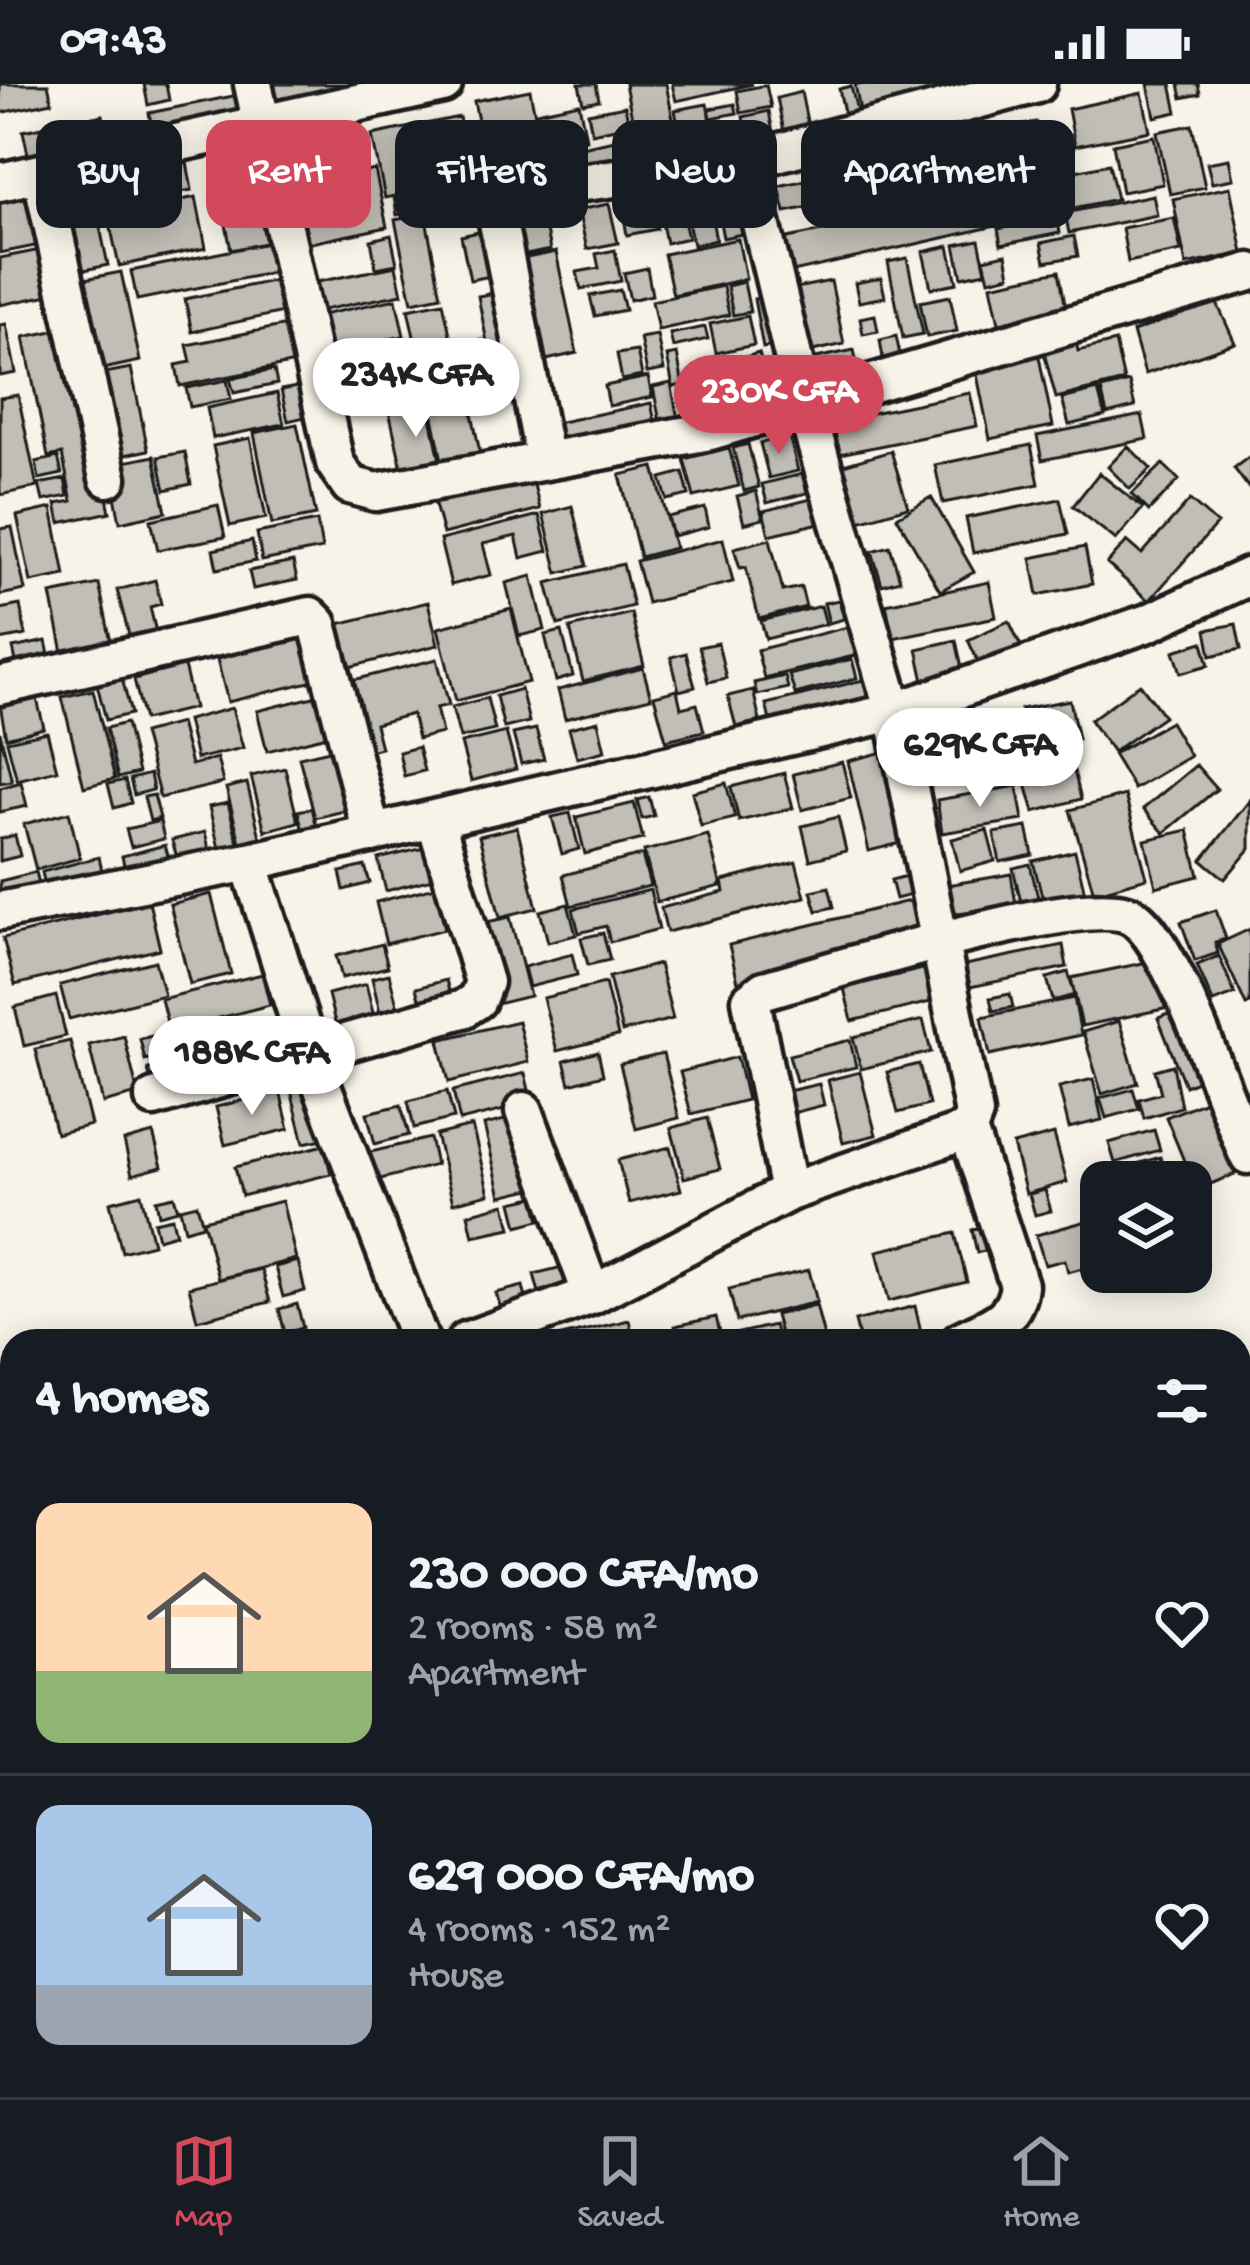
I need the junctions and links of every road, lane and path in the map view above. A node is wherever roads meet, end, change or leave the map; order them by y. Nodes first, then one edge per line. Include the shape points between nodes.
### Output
1 (253, 84) edge
2 (443, 84) edge
3 (1037, 84) edge
4 (260, 120) edge
5 (279, 120) edge
6 (777, 153) edge
7 (36, 174) edge
8 (612, 178) edge
9 (0, 182) edge
10 (53, 228) edge
11 (284, 228) edge
12 (762, 228) edge
13 (1250, 272) edge
14 (805, 406) junction
15 (545, 461) junction
16 (108, 478) dead end
17 (1250, 576) edge
18 (0, 686) edge
19 (894, 712) junction
20 (435, 819) junction
21 (371, 834) junction
22 (249, 862) junction
23 (0, 911) edge
24 (942, 941) junction
25 (309, 1052) junction
26 (154, 1098) dead end
27 (524, 1111) dead end
28 (968, 1130) junction
29 (1248, 1155) edge
30 (789, 1192) junction
31 (592, 1295) junction
32 (415, 1329) edge
33 (499, 1329) edge
34 (985, 1329) edge

1 - 4 street
2 - 5 street
3 - 6 street
7 - 9 street
8 - 15 street via 500,193 494,202
10 - 16 street
11 - 15 street via 335,463 350,484 376,492
12 - 14 street
13 - 14 street
14 - 15 street
14 - 19 street
17 - 19 street via 1148,623
18 - 21 street via 310,616
19 - 20 street
19 - 24 street
20 - 21 street
20 - 25 street via 484,982 477,1000
21 - 22 street
22 - 23 street
22 - 25 street
24 - 28 street via 974,1114
24 - 29 street via 1095,909 1131,916 1164,952
24 - 30 street via 751,1000
25 - 26 street
25 - 32 street
27 - 31 street
28 - 30 street
28 - 34 street via 1018,1285 1016,1307
30 - 31 street
31 - 33 street

